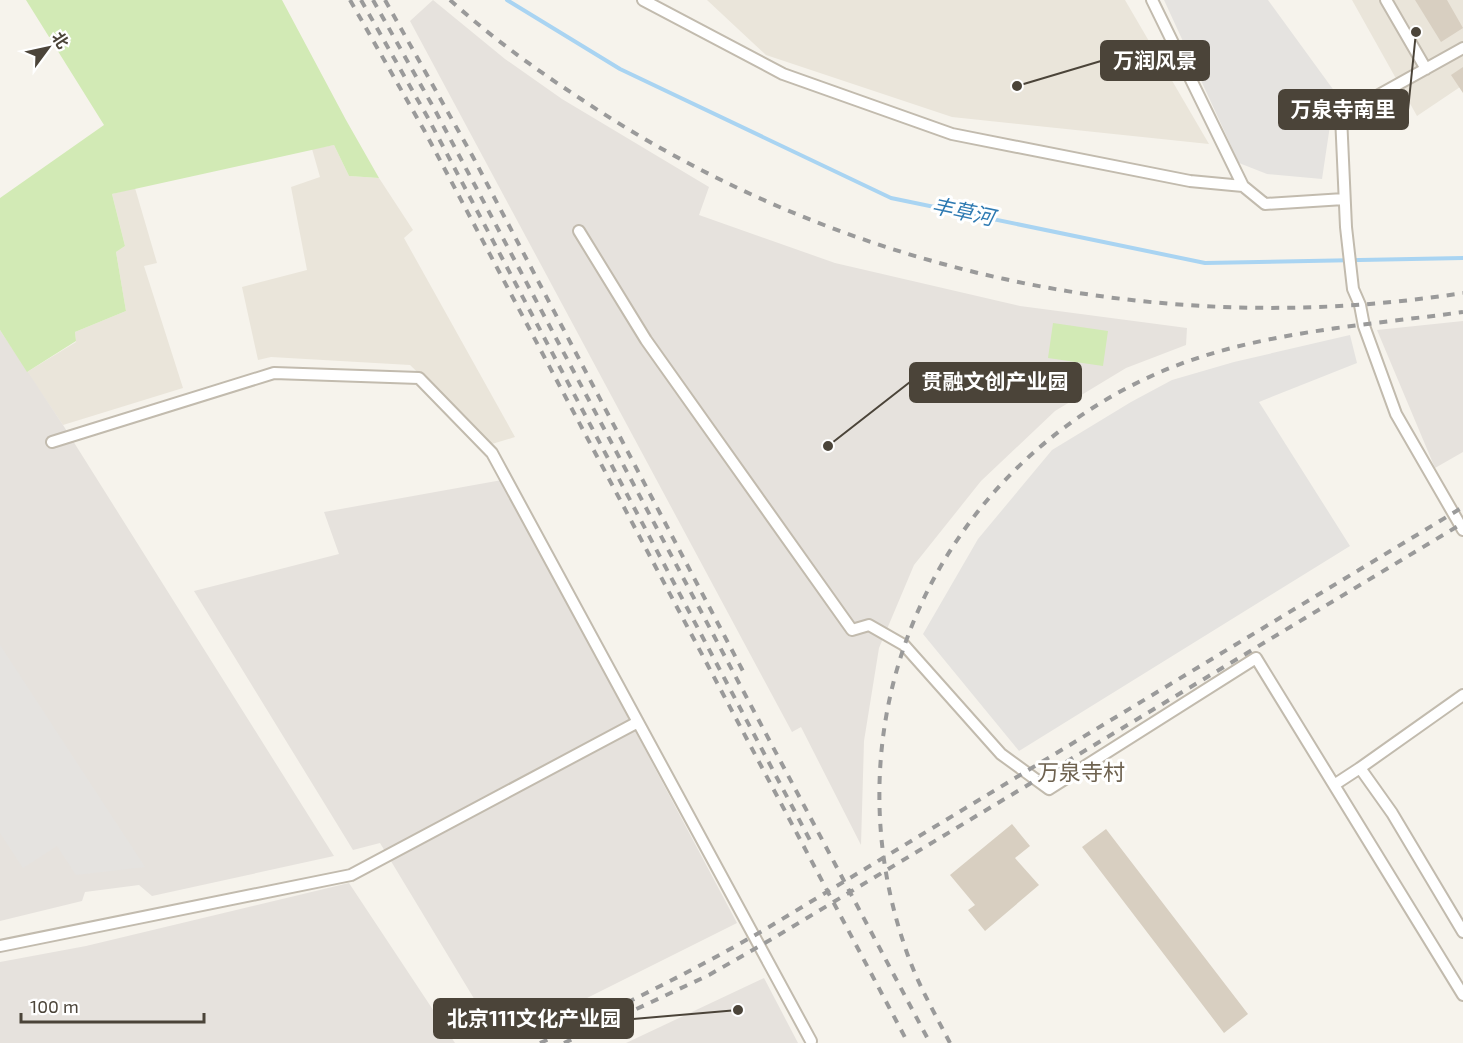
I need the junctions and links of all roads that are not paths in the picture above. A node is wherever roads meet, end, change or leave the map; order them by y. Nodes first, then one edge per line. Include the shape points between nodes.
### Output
1 (643, 0) edge
2 (1152, 0) edge
3 (1386, 0) edge
4 (1463, 48) edge
5 (1426, 69) junction
6 (1243, 186) junction
7 (1344, 199) junction
8 (579, 231) dead end
9 (52, 442) dead end
10 (1463, 530) edge
11 (1463, 695) edge
12 (638, 722) junction
13 (1360, 768) junction
14 (1334, 785) junction
15 (1463, 932) edge
16 (0, 946) edge
17 (1463, 995) edge
18 (811, 1041) dead end

1 - 6 street via 783,74 952,134 1190,181
2 - 6 street
3 - 5 street
4 - 5 street
5 - 7 street via 1341,116
6 - 7 street via 1264,204
7 - 10 street via 1353,289 1364,326 1396,414
8 - 14 street via 646,340 852,630 869,626 904,645 1001,754 1049,789 1256,658
9 - 12 street via 274,373 419,378 492,453
11 - 13 street
12 - 16 street via 351,875
12 - 18 street
13 - 14 street
13 - 15 street via 1392,813
14 - 17 street

